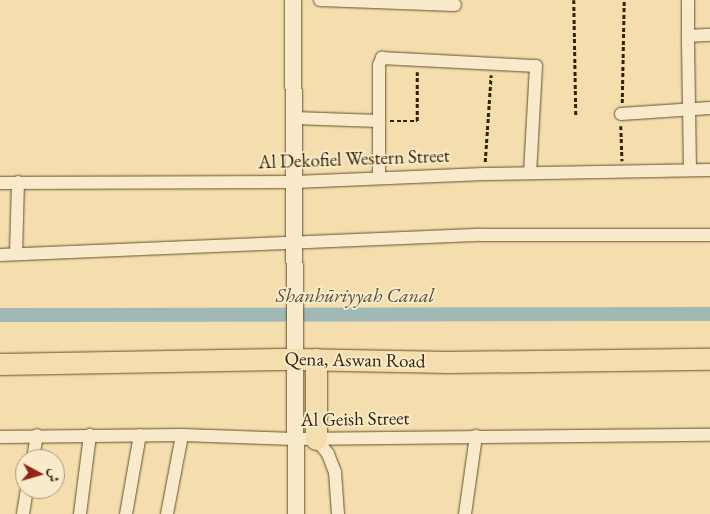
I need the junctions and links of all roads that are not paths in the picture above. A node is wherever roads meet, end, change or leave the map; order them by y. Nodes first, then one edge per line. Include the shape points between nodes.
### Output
1 (292, 0) edge
2 (320, 0) edge
3 (688, 0) edge
4 (455, 5) dead end
5 (710, 35) edge
6 (688, 36) junction
7 (710, 108) edge
8 (687, 109) junction
9 (621, 114) road end
10 (294, 118) junction
11 (379, 121) junction
12 (690, 170) junction
13 (710, 170) edge
14 (530, 173) junction
15 (379, 178) junction
16 (18, 182) junction
17 (0, 183) edge
18 (295, 186) junction
19 (710, 235) edge
20 (294, 249) junction
21 (16, 254) junction
22 (0, 255) edge
23 (294, 350) junction
24 (316, 359) junction
25 (710, 359) edge
26 (0, 364) edge
27 (294, 432) junction
28 (37, 435) junction
29 (90, 435) junction
30 (140, 435) junction
31 (182, 435) junction
32 (710, 435) edge
33 (476, 436) junction
34 (0, 437) edge
35 (316, 438) junction
36 (35, 449) edge
37 (26, 499) edge
38 (23, 514) edge
39 (80, 514) edge
40 (126, 514) edge
41 (168, 514) edge
42 (296, 514) edge
43 (338, 514) edge
44 (465, 514) edge

1 - 10 street
2 - 4 street
3 - 6 street
5 - 6 street
6 - 8 street
7 - 8 street
8 - 9 street
8 - 12 street
10 - 11 street
10 - 18 street
11 - 14 street via 380,60 537,67
11 - 15 street
12 - 13 street, Al Dekofiel Western Street
12 - 14 street, Al Dekofiel Western Street
14 - 15 street, Al Dekofiel Western Street
15 - 18 street, Al Dekofiel Western Street
16 - 17 street, Al Dekofiel Western Street
16 - 18 street, Al Dekofiel Western Street
16 - 21 street
18 - 20 street
19 - 20 street via 481,235
20 - 21 street
20 - 23 street
21 - 22 street
23 - 24 highway, Qena, Aswan Road
23 - 26 highway, Qena, Aswan Road
23 - 27 street
24 - 25 highway, Qena, Aswan Road
24 - 35 highway
27 - 31 street, Al Geish Street
27 - 35 street, Al Geish Street
27 - 42 street
28 - 29 street, Al Geish Street
28 - 34 street, Al Geish Street
28 - 36 street
29 - 30 street, Al Geish Street
29 - 39 street
30 - 31 street, Al Geish Street
30 - 40 street
31 - 41 street
32 - 33 street, Al Geish Street
33 - 35 street, Al Geish Street
33 - 44 street
35 - 43 street via 328,454 335,472
37 - 38 street

